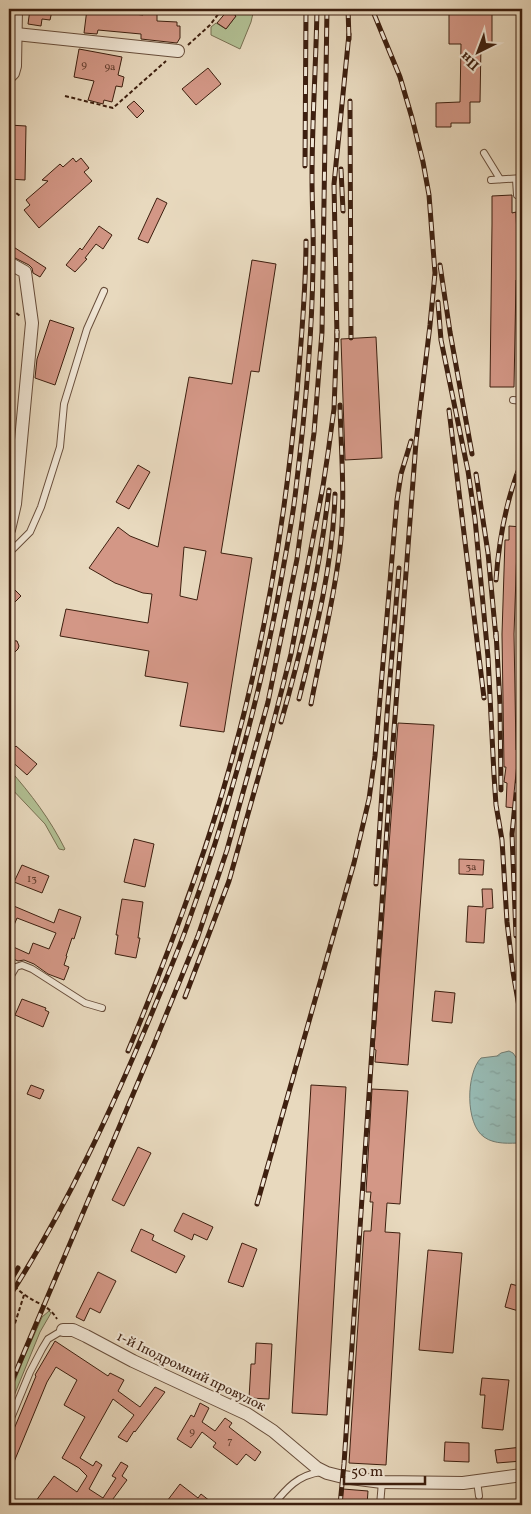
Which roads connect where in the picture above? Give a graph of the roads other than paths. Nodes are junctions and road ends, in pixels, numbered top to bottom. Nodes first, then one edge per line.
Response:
1 (16, 9) edge
2 (16, 34) junction
3 (178, 51) road end
4 (9, 77) edge
5 (484, 153) dead end
6 (500, 179) junction
7 (519, 179) edge
8 (492, 180) dead end
9 (517, 195) dead end
10 (9, 263) edge
11 (104, 292) dead end
12 (513, 400) dead end
13 (522, 401) edge
14 (9, 530) edge
15 (9, 553) edge
16 (9, 980) edge
17 (102, 1008) dead end
18 (63, 1330) joint
19 (9, 1423) edge
20 (327, 1473) junction
21 (522, 1475) edge
22 (477, 1481) junction
23 (382, 1482) junction
24 (479, 1496) dead end
25 (273, 1505) edge
26 (380, 1505) edge

1 - 2 street
2 - 3 street
2 - 4 street
5 - 6 lane
6 - 7 lane
6 - 8 lane
7 - 9 lane
10 - 14 street
11 - 15 lane
12 - 13 lane
16 - 17 lane
18 - 19 lane
18 - 20 street, 1-й Іподромний провулок
20 - 23 street, 1-й Іподромний провулок
20 - 25 lane
21 - 22 street, 1-й Іподромний провулок
22 - 23 street, 1-й Іподромний провулок
22 - 24 lane
23 - 26 lane

